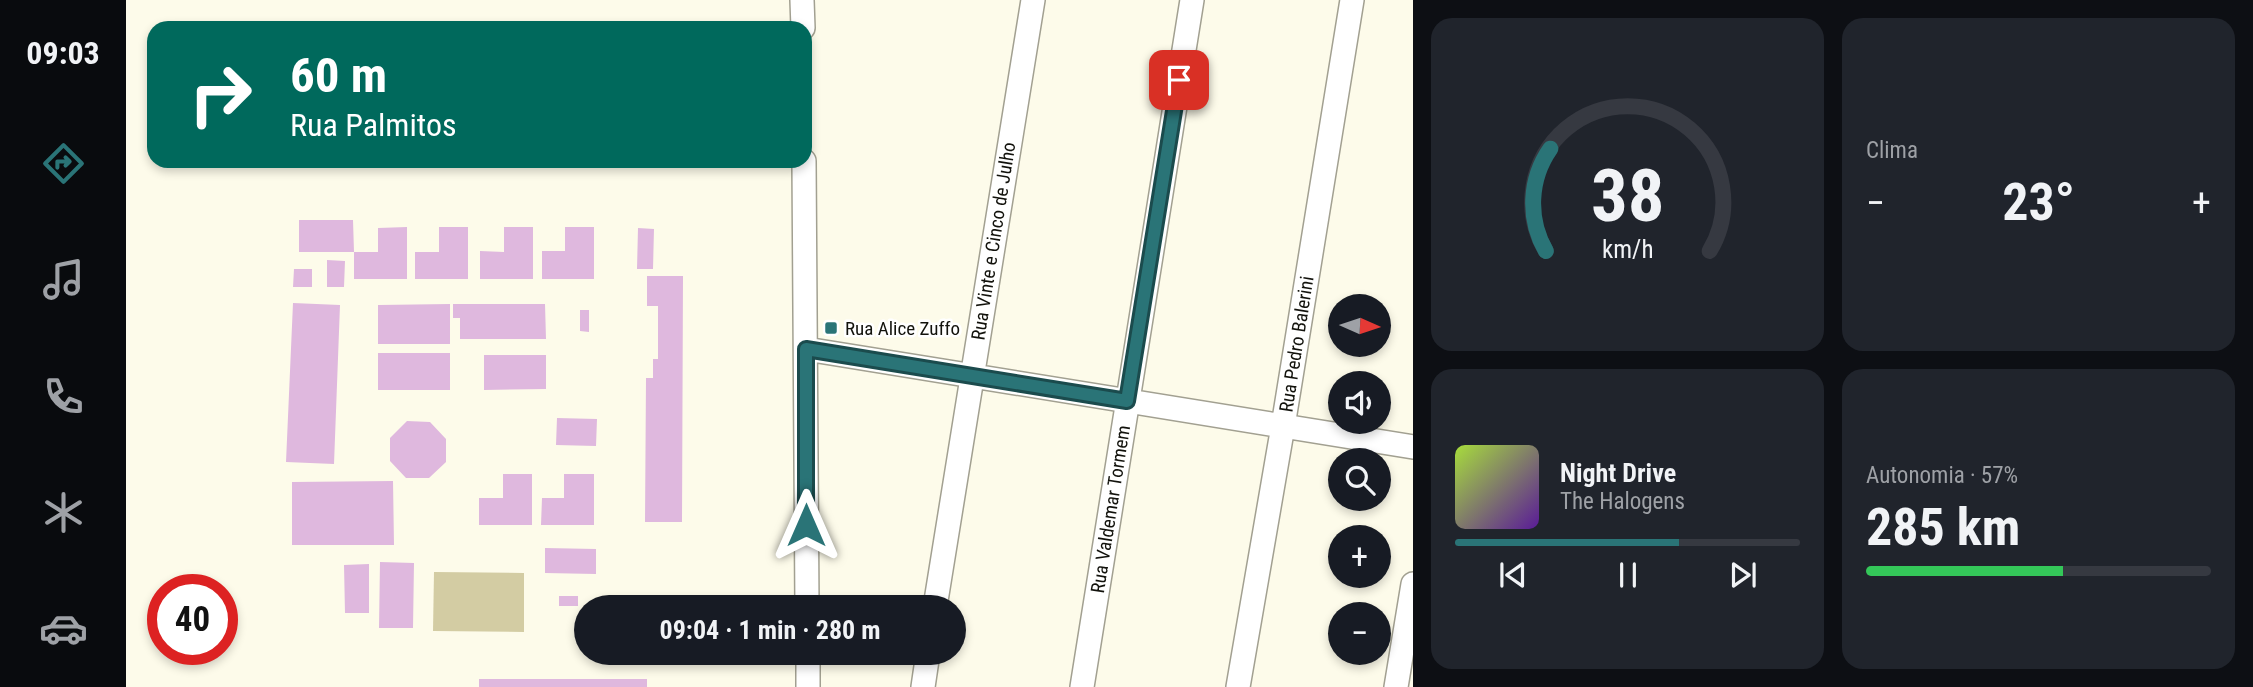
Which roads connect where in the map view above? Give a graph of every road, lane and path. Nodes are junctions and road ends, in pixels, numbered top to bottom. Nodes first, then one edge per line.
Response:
1 (802, 0) edge
2 (1033, 0) edge
3 (1192, 0) edge
4 (1352, 0) edge
5 (803, 21) edge
6 (804, 168) edge
7 (806, 349) junction
8 (971, 375) junction
9 (1127, 401) junction
10 (1283, 426) junction
11 (1413, 447) edge
12 (1413, 584) edge
13 (807, 595) edge
14 (937, 595) edge
15 (808, 665) edge
16 (926, 665) edge
17 (808, 687) edge
18 (923, 687) edge
19 (1082, 687) edge
20 (1238, 687) edge
21 (1396, 687) edge

1 - 5 street
2 - 8 street, Rua Vinte e Cinco de Julho
3 - 9 street, Rua Valdemar Tormem
4 - 10 street, Rua Pedro Balerini
6 - 7 street
7 - 8 street
7 - 13 street
8 - 9 street
8 - 14 street, Rua Vinte e Cinco de Julho
9 - 10 street
9 - 19 street, Rua Valdemar Tormem
10 - 11 street
10 - 20 street, Rua Pedro Balerini
12 - 21 street
15 - 17 street
16 - 18 street

